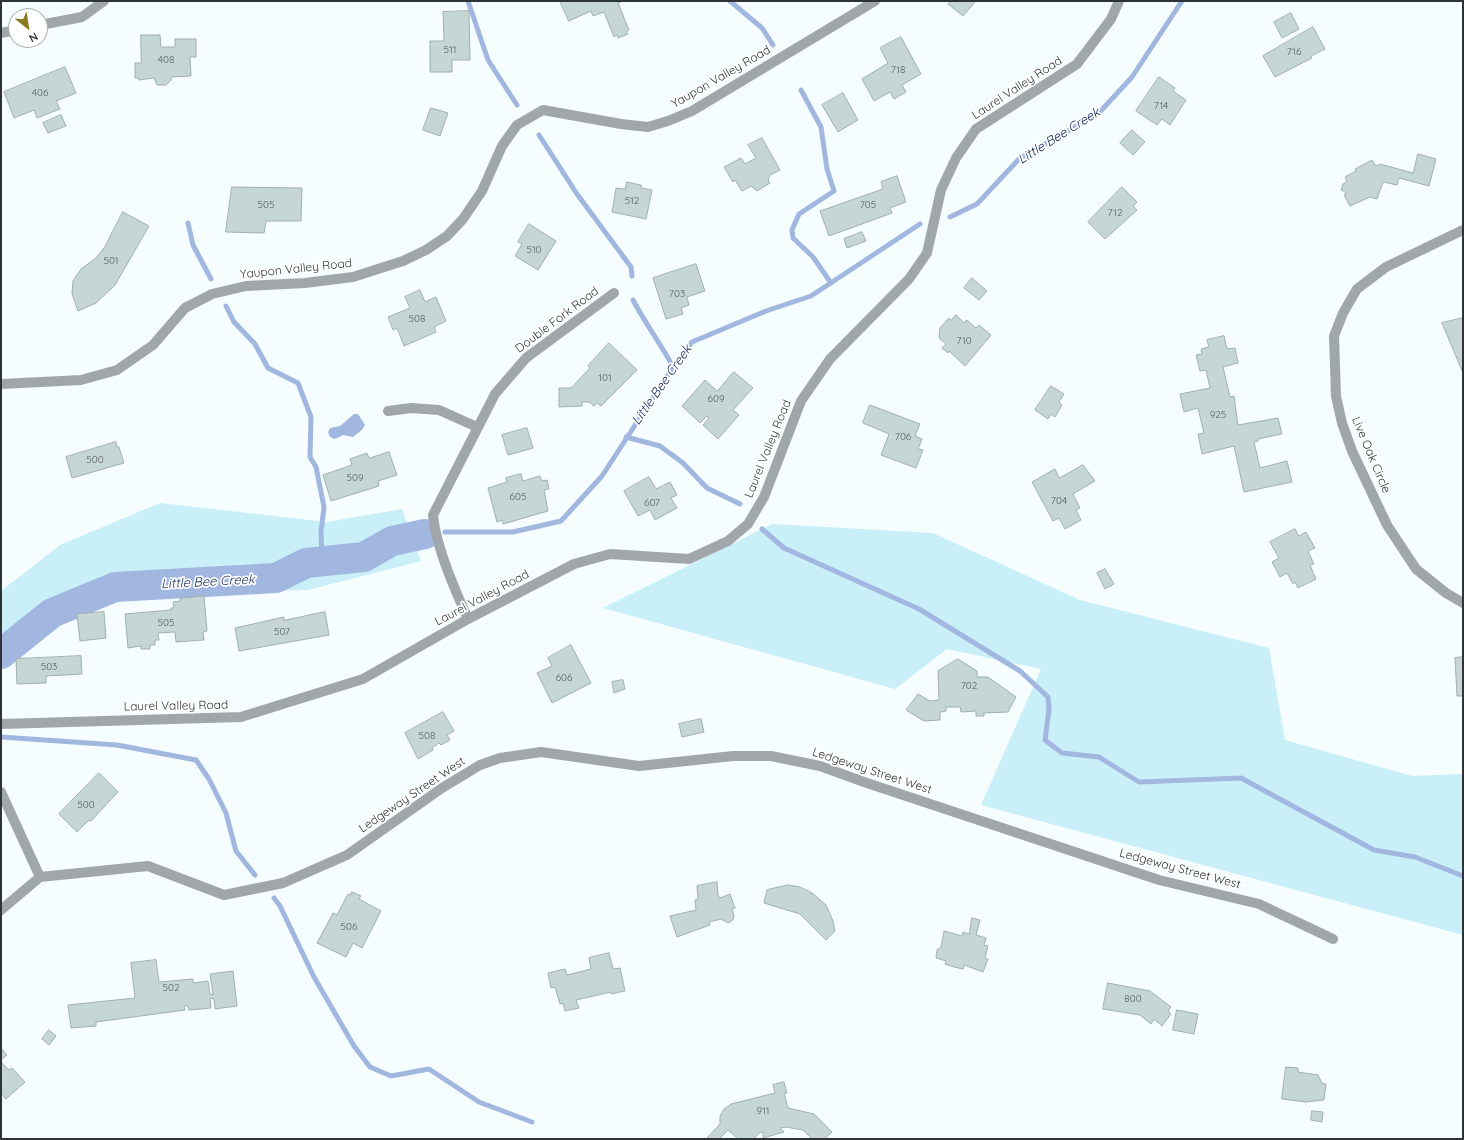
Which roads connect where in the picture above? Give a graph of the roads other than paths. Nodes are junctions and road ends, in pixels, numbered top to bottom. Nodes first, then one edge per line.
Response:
1 (104, 1) edge
2 (874, 1) edge
3 (1119, 1) edge
4 (48, 23) edge
5 (1463, 230) edge
6 (614, 293) dead end
7 (1, 384) edge
8 (388, 411) dead end
9 (477, 426) junction
10 (1463, 603) edge
11 (468, 619) junction
12 (1, 724) edge
13 (1, 792) edge
14 (40, 877) junction
15 (1, 910) edge
16 (1333, 938) dead end

1 - 4 street
2 - 7 street, Yaupon Valley Road
3 - 11 street, Laurel Valley Road
5 - 10 street, Live Oak Circle
6 - 9 street, Double Fork Road
8 - 9 street
9 - 11 street, Double Fork Road
11 - 12 street, Laurel Valley Road
13 - 14 street
14 - 15 street
14 - 16 street, Ledgeway Street West

